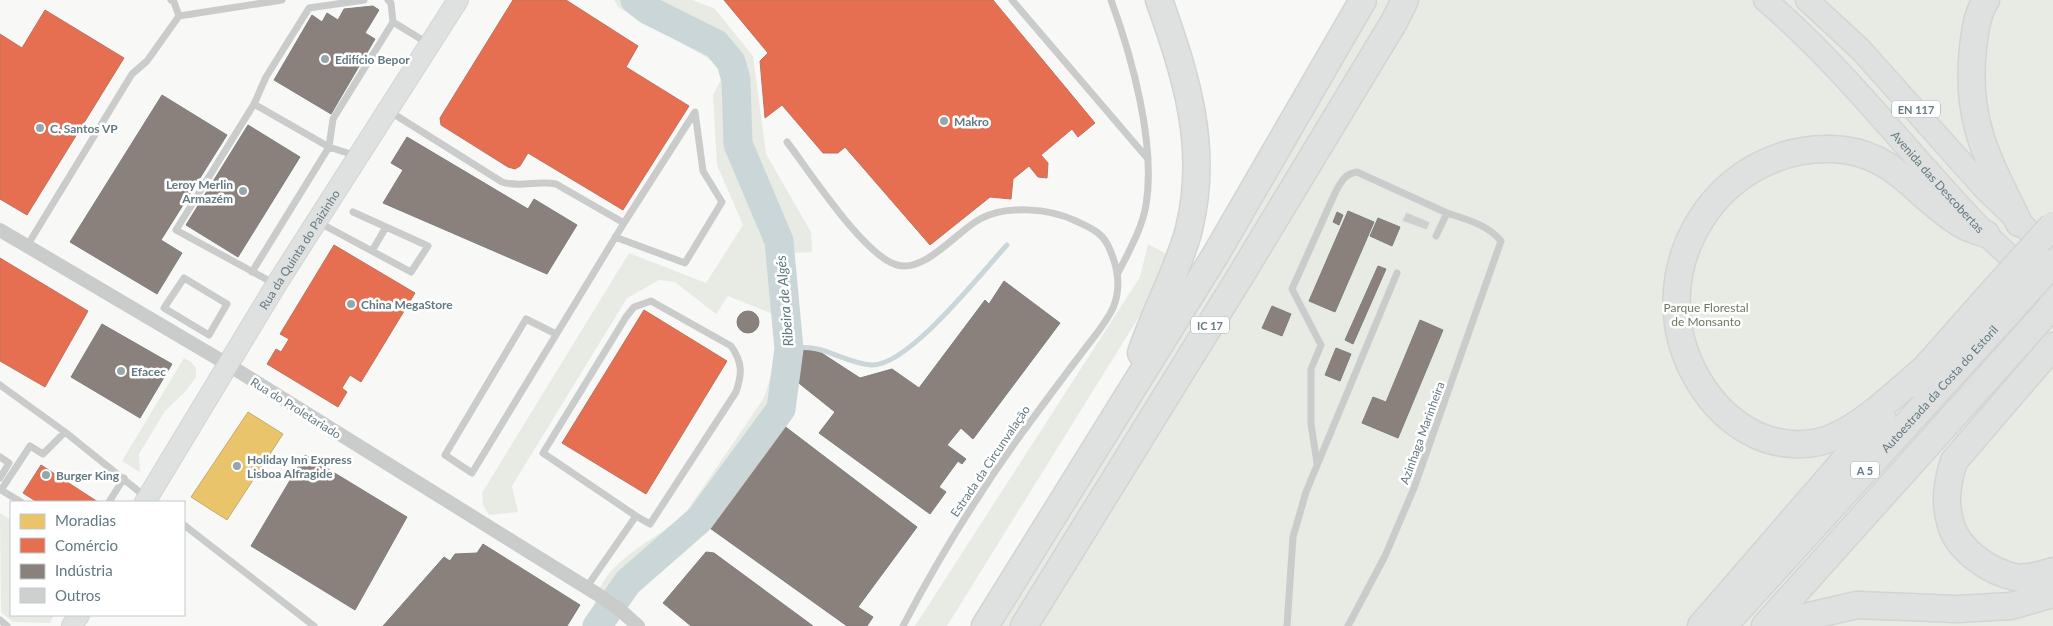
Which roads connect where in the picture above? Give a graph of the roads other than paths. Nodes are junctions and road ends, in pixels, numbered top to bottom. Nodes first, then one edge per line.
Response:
1 (171, 0) edge
2 (282, 0) edge
3 (364, 0) edge
4 (388, 0) edge
5 (458, 0) edge
6 (1012, 0) edge
7 (1111, 0) edge
8 (1159, 0) edge
9 (1363, 0) edge
10 (1412, 0) edge
11 (1765, 0) edge
12 (1807, 0) edge
13 (1986, 0) edge
14 (1399, 11) edge
15 (179, 16) junction
16 (393, 22) junction
17 (430, 44) junction
18 (254, 104) junction
19 (387, 110) junction
20 (787, 142) dead end
21 (329, 147) junction
22 (358, 156) junction
23 (1148, 160) junction
24 (353, 212) dead end
25 (1446, 213) junction
26 (316, 221) junction
27 (624, 223) junction
28 (2019, 223) junction
29 (2053, 225) edge
30 (386, 227) junction
31 (0, 230) edge
32 (1986, 234) junction
33 (1436, 236) dead end
34 (615, 237) junction
35 (27, 246) junction
36 (372, 252) junction
37 (2053, 254) edge
38 (2053, 263) edge
39 (252, 272) junction
40 (1397, 273) dead end
41 (1118, 275) junction
42 (276, 285) junction
43 (2053, 296) edge
44 (2053, 305) edge
45 (1997, 306) junction
46 (184, 320) junction
47 (175, 334) junction
48 (556, 334) junction
49 (2049, 350) edge
50 (227, 364) junction
51 (1923, 370) junction
52 (0, 385) edge
53 (1126, 396) junction
54 (65, 432) junction
55 (0, 457) edge
56 (1317, 462) junction
57 (0, 478) edge
58 (124, 478) junction
59 (19, 501) edge
60 (110, 501) edge
61 (148, 501) edge
62 (636, 516) junction
63 (185, 526) edge
64 (2053, 571) edge
65 (592, 591) junction
66 (2053, 594) edge
67 (0, 620) edge
68 (7, 626) edge
69 (314, 626) edge
70 (638, 626) edge
71 (904, 626) edge
72 (985, 626) edge
73 (1024, 626) edge
74 (1287, 626) edge
75 (1348, 626) edge
76 (1701, 626) edge
77 (1724, 626) edge
78 (1765, 626) edge
79 (1786, 626) edge

1 - 15 lane
2 - 15 lane
3 - 18 lane
4 - 16 lane
5 - 17 street, Rua da Quinta do Paizinho
6 - 23 lane
7 - 23 lane
8 - 53 highway
9 - 53 highway, IC 17
10 - 14 highway
11 - 32 main road, Avenida das Descobertas
12 - 28 main road, EN 117
13 - 28 highway
14 - 73 highway, IC 17
15 - 35 lane
16 - 17 lane
16 - 21 lane
17 - 19 street, Rua da Quinta do Paizinho
18 - 21 lane
18 - 39 lane
19 - 22 street, Rua da Quinta do Paizinho
19 - 27 lane
20 - 41 lane
21 - 22 lane
21 - 39 lane
22 - 26 street, Rua da Quinta do Paizinho
23 - 41 lane
24 - 30 lane
25 - 33 lane
25 - 56 lane
25 - 75 lane, Azinhaga Marinheira
26 - 36 lane
26 - 42 street, Rua da Quinta do Paizinho
27 - 34 lane
27 - 34 lane
28 - 37 main road, EN 117
29 - 45 highway, bridge
30 - 36 lane
30 - 36 lane
31 - 35 street, Rua do Proletariado
32 - 43 main road, Avenida das Descobertas
32 - 51 highway
34 - 48 lane
35 - 47 street, Rua do Proletariado
38 - 45 highway, Autoestrada da Costa do Estoril / A 5, bridge
39 - 42 lane
40 - 56 lane
41 - 71 lane, Estrada da Circunvalação
42 - 50 street, Rua da Quinta do Paizinho
44 - 78 highway, A 5
45 - 51 highway
45 - 77 highway, Autoestrada da Costa do Estoril / A 5
46 - 46 lane
46 - 47 lane
47 - 50 street, Rua do Proletariado
48 - 48 lane
49 - 64 highway
50 - 61 street, Rua da Quinta do Paizinho
50 - 65 street, Rua do Proletariado
51 - 76 highway
52 - 54 lane
53 - 72 highway, IC 17
54 - 58 lane
54 - 59 lane
55 - 57 lane
56 - 74 lane
58 - 60 lane
58 - 61 lane
62 - 62 lane
62 - 65 lane
63 - 69 lane
65 - 70 street, Rua do Proletariado
66 - 79 highway
67 - 68 lane

